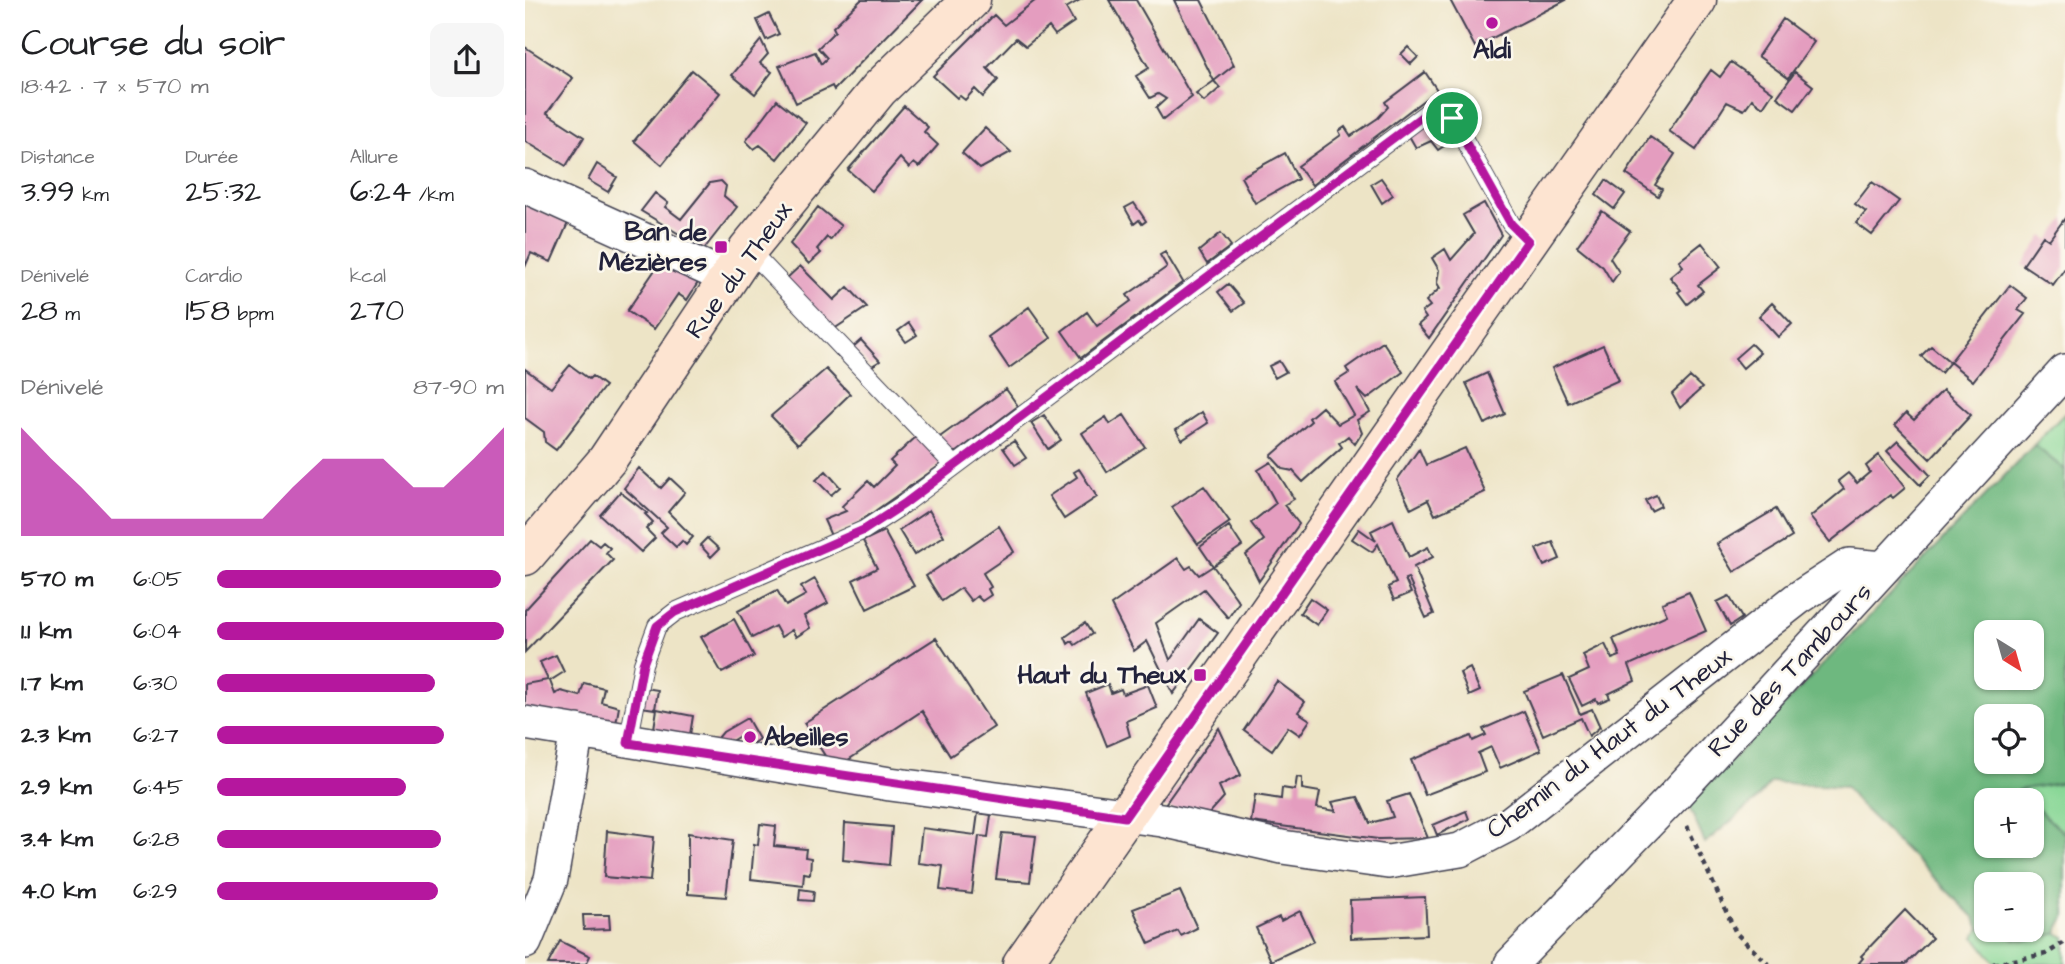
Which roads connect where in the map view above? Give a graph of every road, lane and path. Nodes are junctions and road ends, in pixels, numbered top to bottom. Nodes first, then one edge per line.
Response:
1 (971, 0) edge
2 (1697, 0) edge
3 (525, 186) edge
4 (1528, 241) junction
5 (739, 264) junction
6 (2065, 371) edge
7 (955, 466) junction
8 (525, 556) edge
9 (1884, 568) junction
10 (525, 723) edge
11 (577, 731) junction
12 (628, 743) junction
13 (1673, 797) junction
14 (1125, 817) junction
15 (525, 942) edge
16 (2065, 942) edge
17 (1022, 964) edge
18 (1511, 964) edge
19 (1768, 964) edge
20 (1993, 964) edge

1 - 5 main road, Rue du Theux
2 - 4 main road
3 - 5 street
4 - 7 lane
4 - 14 main road
5 - 7 lane
5 - 8 main road, Rue du Theux
6 - 9 street, Rue des Tambours
7 - 12 lane
9 - 13 street, Rue des Tambours
9 - 14 street, Chemin du Haut du Theux
10 - 11 street, Chemin du Haut du Theux
11 - 12 street, Chemin du Haut du Theux
11 - 15 street
12 - 14 street, Chemin du Haut du Theux
13 - 18 street, Rue des Tambours
13 - 19 path
14 - 17 main road
16 - 20 path

